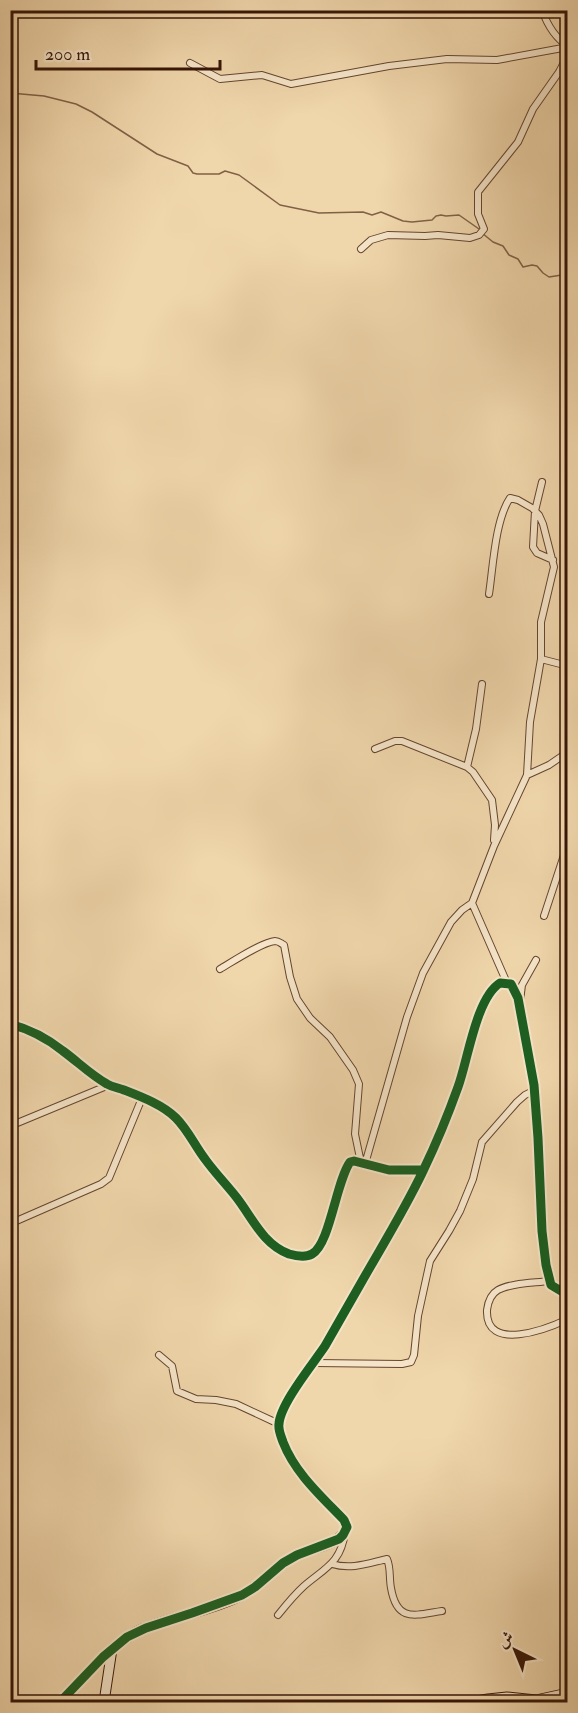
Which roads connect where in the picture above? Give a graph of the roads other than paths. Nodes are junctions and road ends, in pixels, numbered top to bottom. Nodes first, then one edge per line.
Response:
1 (542, 10) edge
2 (567, 46) edge
3 (567, 55) edge
4 (190, 63) dead end
5 (361, 249) dead end
6 (542, 482) dead end
7 (536, 511) junction
8 (553, 560) junction
9 (489, 594) dead end
10 (541, 659) junction
11 (567, 666) edge
12 (482, 684) dead end
13 (375, 749) dead end
14 (567, 752) edge
15 (467, 768) junction
16 (527, 775) junction
17 (567, 843) edge
18 (494, 846) junction
19 (471, 903) junction
20 (544, 916) dead end
21 (536, 960) dead end
22 (220, 969) dead end
23 (507, 982) junction
24 (519, 1005) junction
25 (10, 1024) edge
26 (109, 1085) junction
27 (535, 1090) junction
28 (142, 1098) junction
29 (10, 1126) edge
30 (363, 1163) junction
31 (423, 1170) junction
32 (14, 1222) dead end
33 (549, 1281) junction
34 (567, 1292) edge
35 (567, 1319) edge
36 (159, 1355) dead end
37 (314, 1363) junction
38 (279, 1424) junction
39 (345, 1532) junction
40 (332, 1563) junction
41 (442, 1611) dead end
42 (278, 1615) dead end
43 (112, 1649) junction
44 (567, 1693) edge
45 (60, 1702) edge
46 (104, 1702) edge
47 (472, 1702) edge

1 - 2 street
2 - 4 street
3 - 5 street
6 - 7 street
7 - 8 street
7 - 8 street
7 - 9 street
8 - 10 street
10 - 11 street
10 - 16 street
12 - 15 street
13 - 15 street
14 - 16 street
15 - 18 street
16 - 18 street
17 - 20 street
18 - 19 street
19 - 23 street
19 - 30 street
21 - 24 street
22 - 30 street
23 - 24 street
23 - 31 street
24 - 27 street
25 - 26 street
26 - 28 street
26 - 29 street
27 - 33 street
27 - 37 street
28 - 30 street
28 - 32 street
30 - 31 street
31 - 37 street
33 - 34 street
33 - 35 street
36 - 38 street
37 - 38 street
38 - 39 street
39 - 40 street
39 - 43 street
40 - 41 street
40 - 42 street
43 - 45 street
43 - 46 street
44 - 47 street

